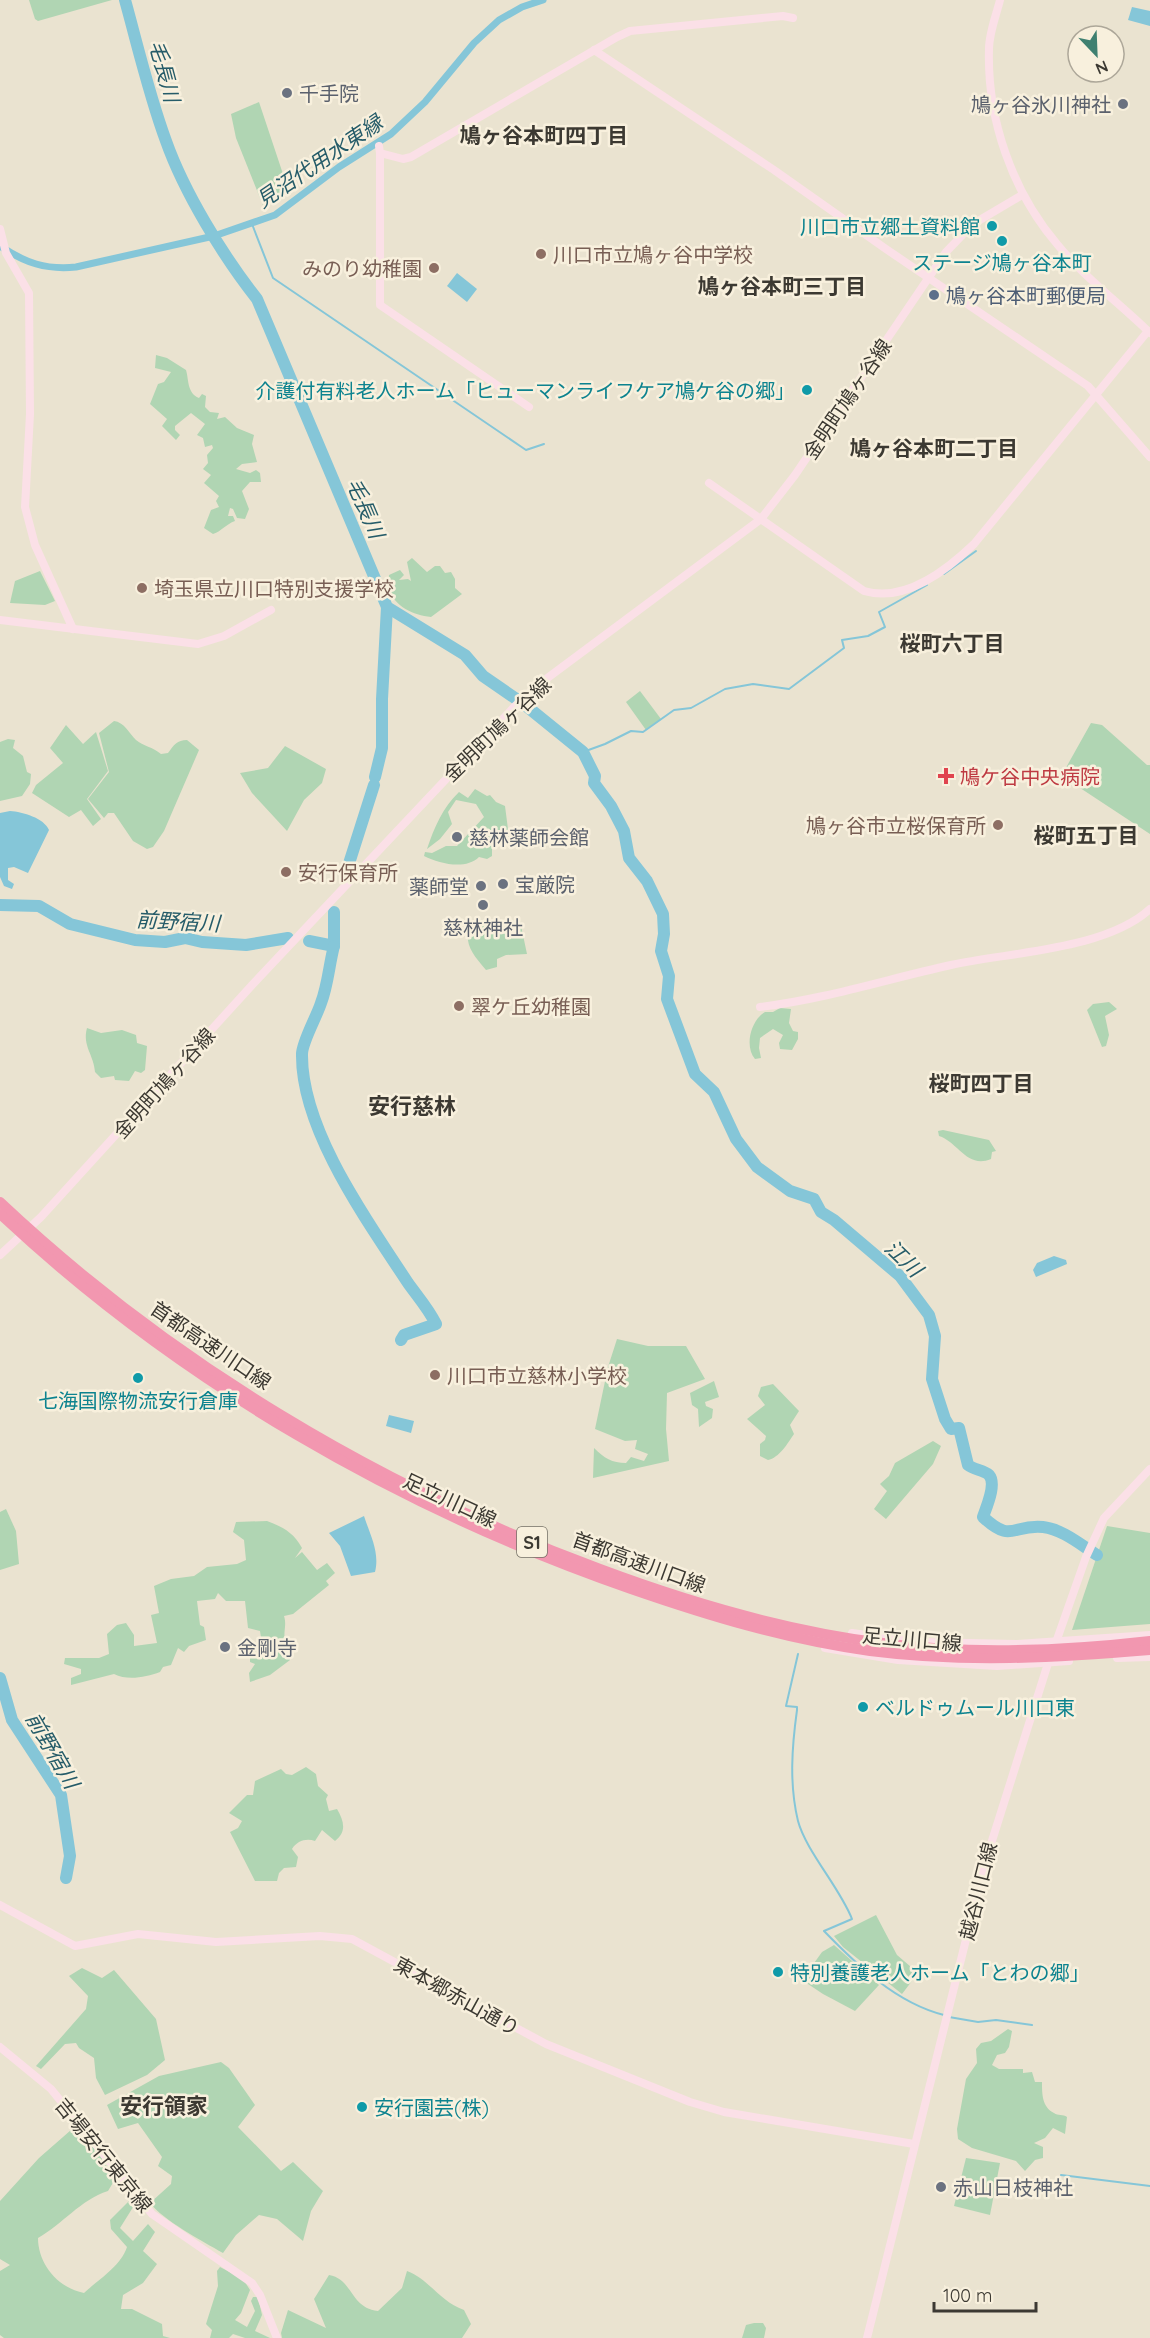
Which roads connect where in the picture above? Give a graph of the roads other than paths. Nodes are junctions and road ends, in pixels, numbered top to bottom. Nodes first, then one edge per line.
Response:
1 (1000, 0) edge
2 (793, 18) dead end
3 (594, 50) junction
4 (1022, 195) junction
5 (0, 229) edge
6 (930, 278) junction
7 (1149, 332) edge
8 (1097, 393) junction
9 (529, 407) dead end
10 (1150, 457) edge
11 (709, 483) dead end
12 (761, 519) junction
13 (271, 610) dead end
14 (0, 620) edge
15 (73, 629) junction
16 (1150, 909) edge
17 (760, 1006) dead end
18 (0, 1200) edge
19 (0, 1214) edge
20 (0, 1219) edge
21 (31, 1227) junction
22 (20, 1237) junction
23 (0, 1255) edge
24 (1150, 1469) edge
25 (1150, 1635) edge
26 (1150, 1641) edge
27 (1056, 1642) junction
28 (1150, 1650) edge
29 (1150, 1657) edge
30 (1049, 1662) junction
31 (0, 1905) edge
32 (0, 2047) edge
33 (914, 2144) junction
34 (277, 2338) edge
35 (867, 2338) edge

1 - 4 main road
2 - 3 main road
3 - 6 main road
3 - 9 main road
4 - 6 main road, 金明町鳩ヶ谷線
4 - 7 main road
5 - 15 main road
6 - 8 main road
6 - 12 main road, 金明町鳩ヶ谷線
7 - 8 main road
8 - 10 main road
8 - 12 main road
11 - 12 main road
12 - 21 main road, 金明町鳩ヶ谷線
13 - 15 main road
14 - 15 main road
16 - 17 main road
18 - 21 main road, 足立川口線
18 - 26 highway, 首都高速川口線 / S1
19 - 28 highway, 首都高速川口線 / S1
20 - 22 main road, 足立川口線
21 - 22 main road, 金明町鳩ヶ谷線
21 - 27 main road, 足立川口線
22 - 23 main road, 金明町鳩ヶ谷線
22 - 30 main road, 足立川口線
24 - 27 main road, 越谷川口線
25 - 27 main road, 足立川口線
27 - 30 main road, 越谷川口線
29 - 30 main road, 足立川口線
30 - 33 main road, 越谷川口線
31 - 33 main road, 東本郷赤山通り
32 - 34 main road, 吉場安行東京線
33 - 35 main road, 越谷川口線

